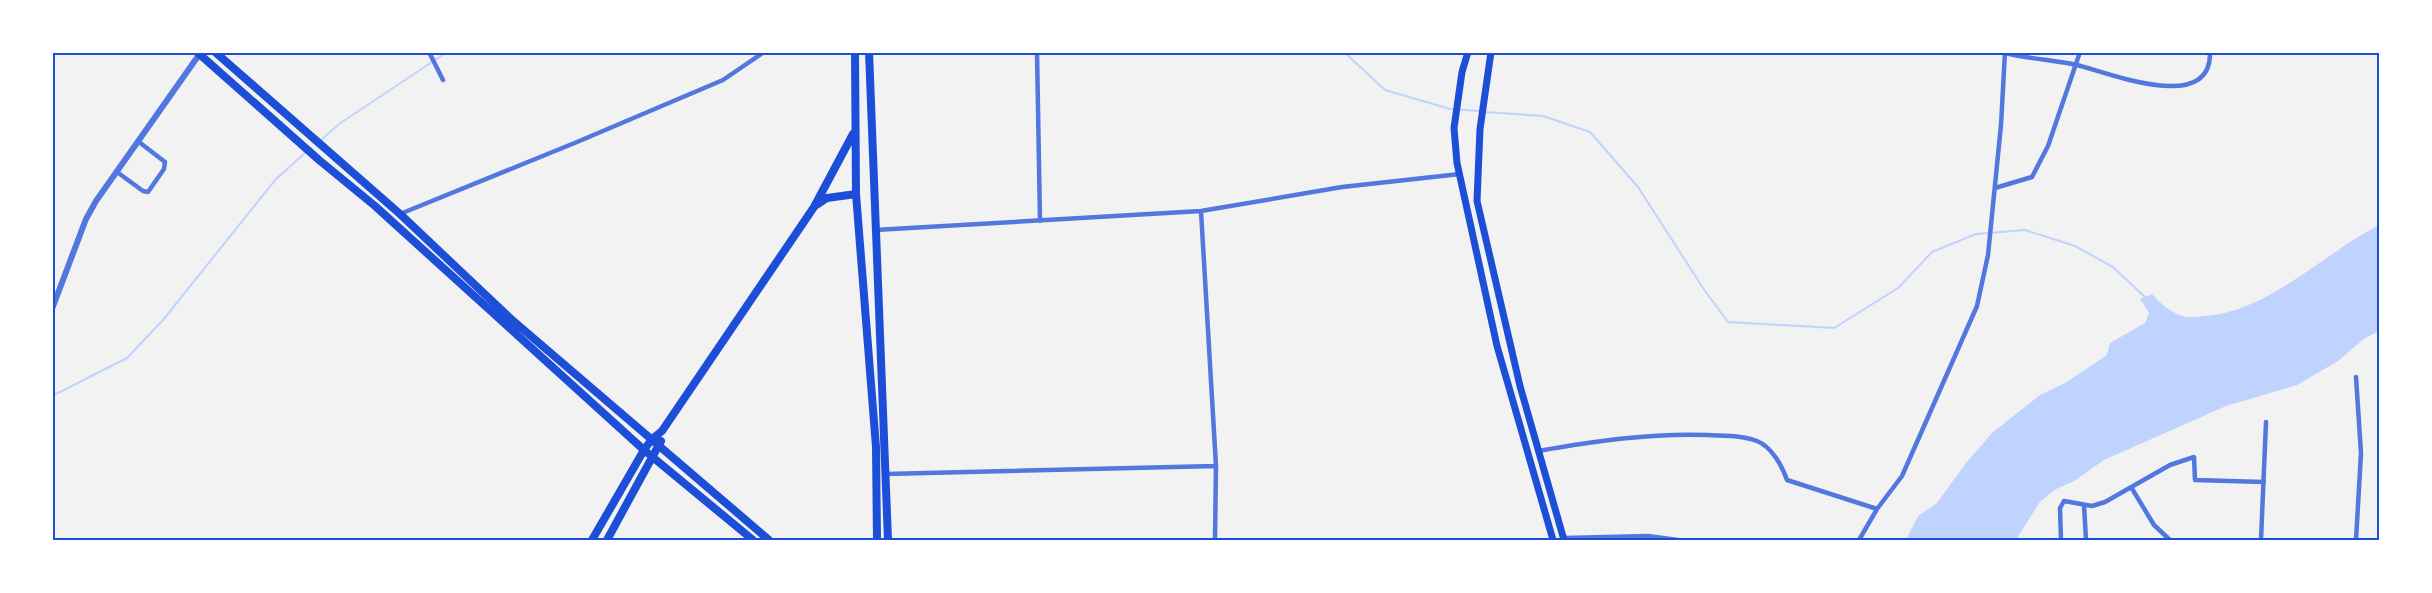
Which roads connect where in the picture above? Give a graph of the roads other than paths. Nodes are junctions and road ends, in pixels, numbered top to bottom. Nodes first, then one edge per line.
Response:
1 (215, 52) edge
2 (429, 52) edge
3 (764, 52) edge
4 (855, 52) edge
5 (869, 52) edge
6 (1037, 52) edge
7 (1468, 52) edge
8 (1491, 52) edge
9 (2080, 52) edge
10 (2210, 52) edge
11 (200, 53) edge
12 (2005, 53) edge
13 (2075, 65) junction
14 (443, 81) dead end
15 (854, 132) junction
16 (139, 142) junction
17 (117, 172) junction
18 (1460, 174) junction
19 (1995, 188) junction
20 (856, 194) junction
21 (814, 207) junction
22 (1201, 211) junction
23 (400, 214) junction
24 (1040, 221) junction
25 (875, 230) junction
26 (52, 309) edge
27 (2356, 377) dead end
28 (2266, 422) dead end
29 (662, 431) junction
30 (652, 439) junction
31 (660, 445) junction
32 (644, 450) junction
33 (1538, 451) junction
34 (654, 457) junction
35 (1216, 466) junction
36 (886, 474) junction
37 (2264, 482) junction
38 (2132, 487) junction
39 (2084, 505) junction
40 (1877, 509) junction
41 (1564, 539) edge
42 (592, 540) edge
43 (607, 540) edge
44 (753, 540) edge
45 (768, 540) edge
46 (877, 540) edge
47 (888, 540) edge
48 (1215, 540) edge
49 (1553, 540) edge
50 (1678, 540) edge
51 (1858, 540) edge
52 (2061, 540) edge
53 (2086, 540) edge
54 (2170, 540) edge
55 (2260, 540) edge
56 (2356, 540) edge

1 - 23 main road
2 - 14 street
3 - 23 street
4 - 15 main road
5 - 25 main road
6 - 24 street
7 - 18 main road
8 - 33 main road
9 - 13 street
10 - 13 street
11 - 16 street
11 - 32 main road
12 - 13 street
12 - 19 street
13 - 19 street
15 - 20 main road
15 - 21 main road
16 - 17 street
16 - 17 street
17 - 26 street
18 - 22 street
18 - 49 main road
19 - 40 street
20 - 21 main road
20 - 46 main road
21 - 29 main road
22 - 24 street
22 - 35 street
23 - 30 main road
24 - 25 street
25 - 36 main road
27 - 56 street
28 - 37 street
29 - 30 main road
29 - 31 main road
30 - 31 main road
30 - 32 main road
31 - 34 main road
31 - 45 main road
32 - 34 main road
32 - 42 main road
33 - 40 street
33 - 41 main road
34 - 43 main road
34 - 44 main road
35 - 36 street
35 - 48 street
36 - 47 main road
37 - 38 street
37 - 55 street
38 - 39 street
38 - 54 street
39 - 52 street
39 - 53 street
40 - 51 street
41 - 50 street

